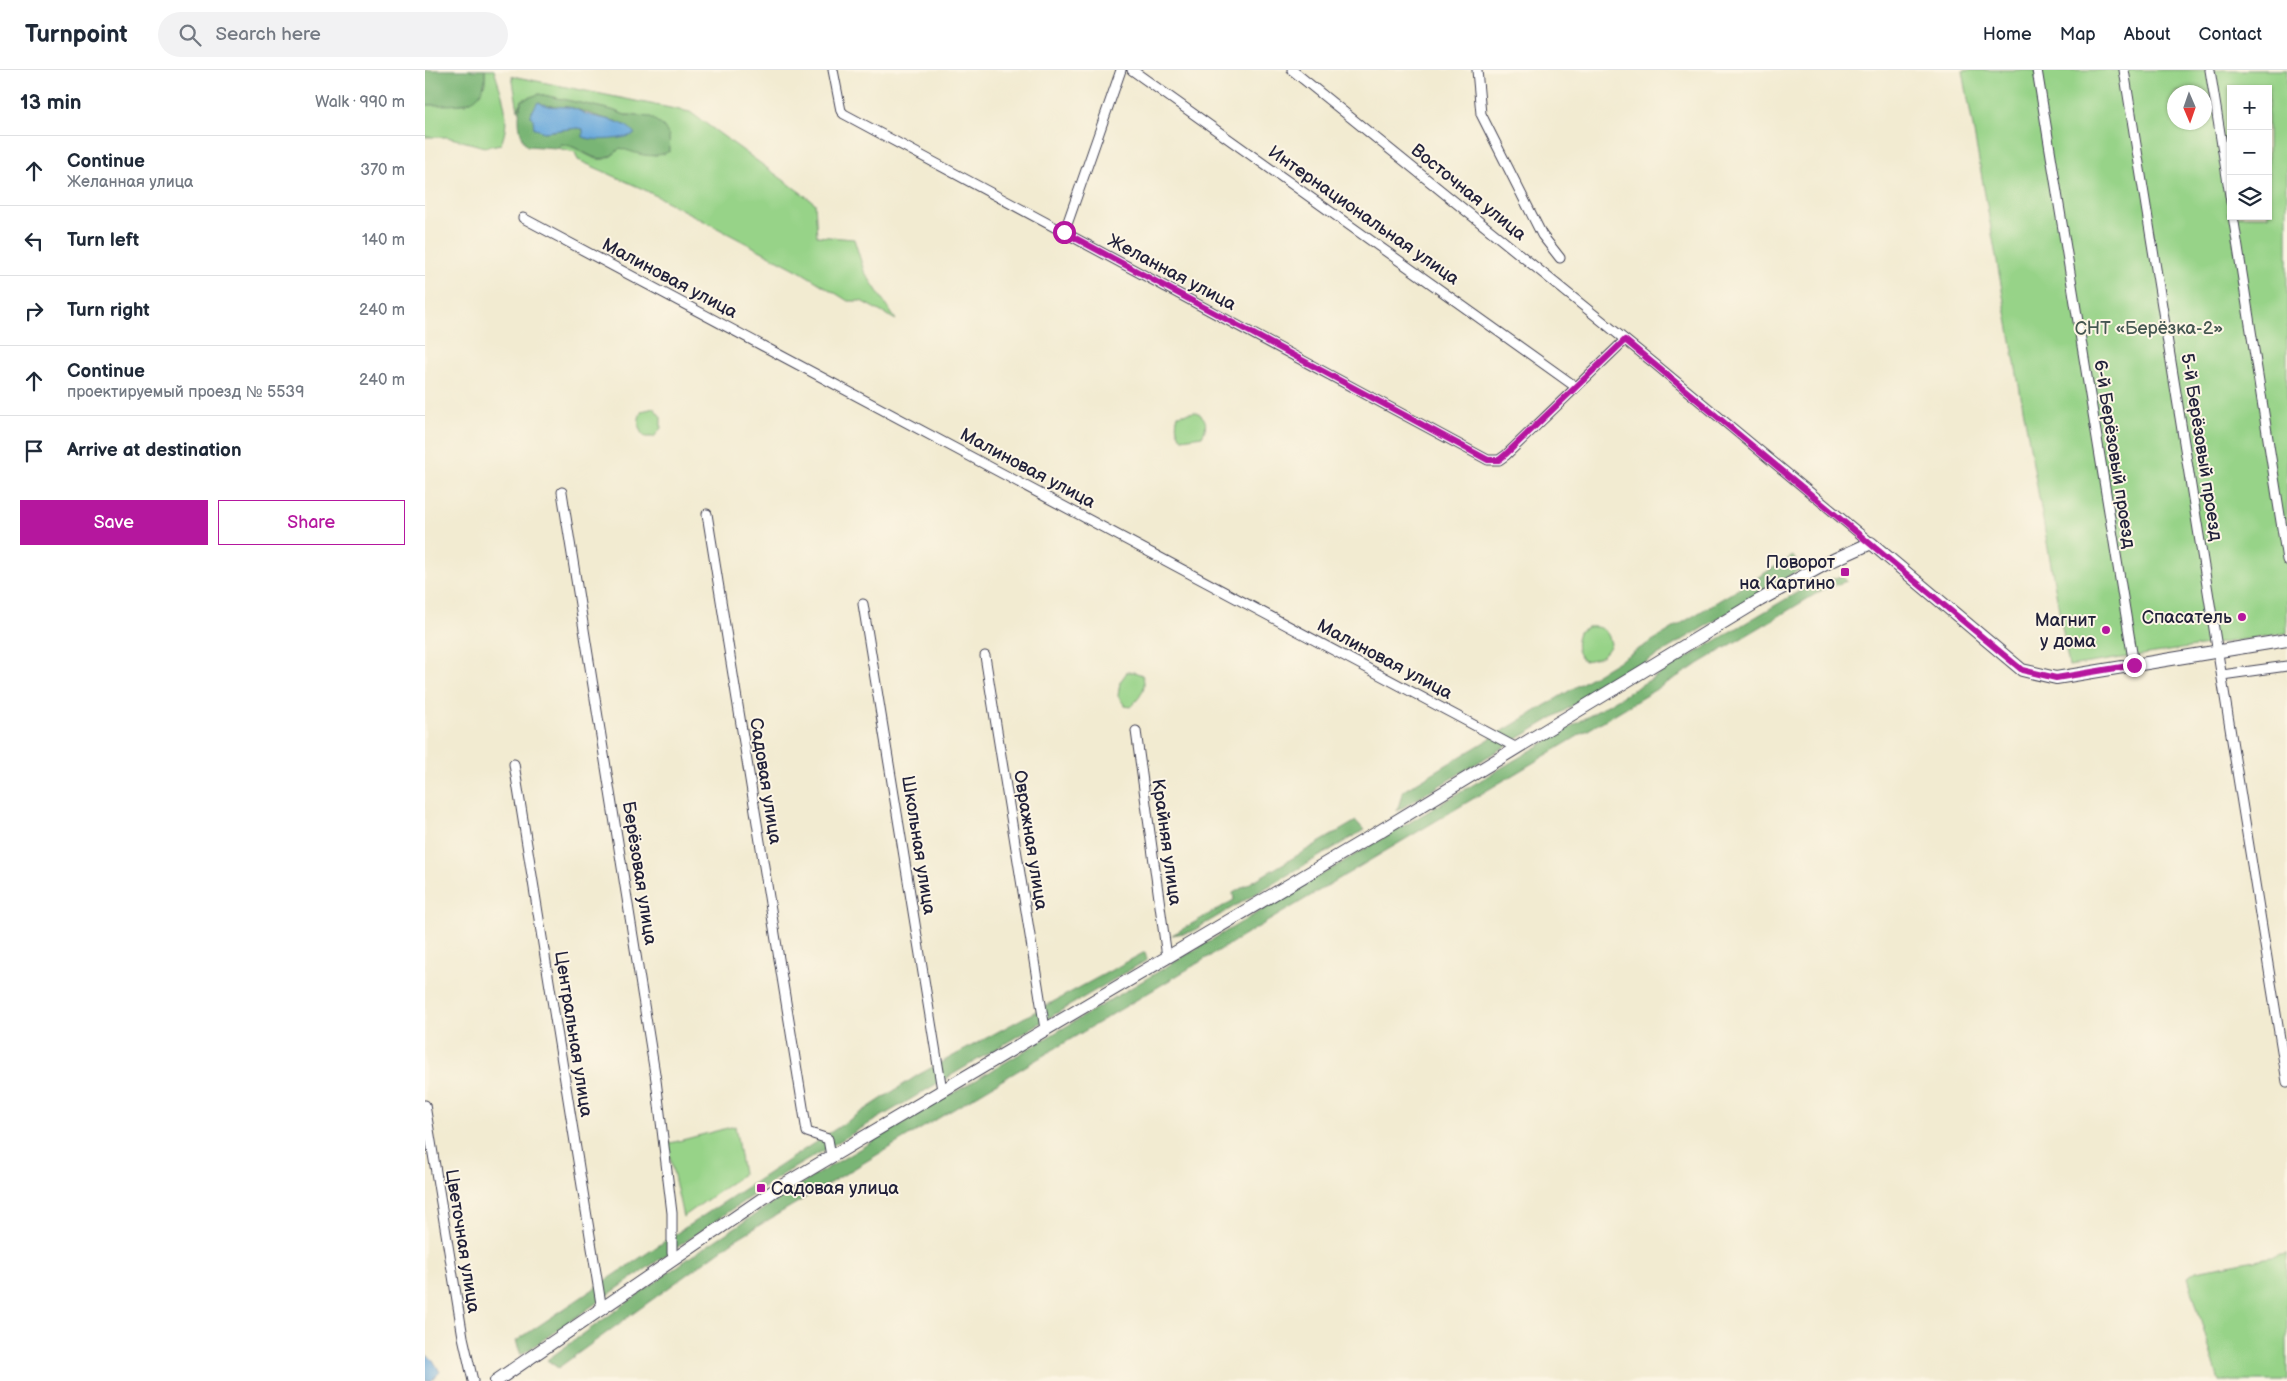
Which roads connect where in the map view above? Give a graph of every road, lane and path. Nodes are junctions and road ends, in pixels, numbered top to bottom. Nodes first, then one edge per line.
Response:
1 (833, 70) edge
2 (1121, 70) edge
3 (1132, 70) edge
4 (1292, 70) edge
5 (1477, 70) edge
6 (2037, 70) edge
7 (2124, 70) edge
8 (2210, 70) edge
9 (2227, 177) edge
10 (523, 218) dead end
11 (2234, 220) edge
12 (1064, 232) junction
13 (1560, 258) dead end
14 (1625, 340) junction
15 (1577, 387) junction
16 (562, 492) dead end
17 (707, 514) dead end
18 (1871, 543) junction
19 (2287, 560) edge
20 (863, 604) dead end
21 (2287, 640) edge
22 (2218, 652) junction
23 (985, 656) dead end
24 (2134, 665) junction
25 (2287, 666) edge
26 (2222, 675) junction
27 (1136, 732) dead end
28 (1517, 748) junction
29 (514, 764) dead end
30 (1167, 957) junction
31 (1045, 1029) junction
32 (2287, 1082) edge
33 (943, 1090) junction
34 (425, 1105) edge
35 (831, 1156) junction
36 (674, 1260) junction
37 (602, 1310) junction
38 (473, 1381) edge
39 (496, 1381) edge

1 - 12 street, Желанная улица
2 - 12 street
3 - 15 street, Интернациональная улица
4 - 14 street, Восточная улица
5 - 13 street
6 - 24 street, 6-й Берёзовый проезд
7 - 22 street, 5-й Берёзовый проезд
8 - 9 street
10 - 28 street, Малиновая улица
11 - 19 street
12 - 15 street, Желанная улица
14 - 15 street
14 - 18 street, Восточная улица
16 - 36 street, Берёзовая улица
17 - 35 street, Садовая улица
18 - 24 street
18 - 28 street
20 - 33 street, Школьная улица
21 - 22 street
22 - 24 street
22 - 26 street, 5-й Берёзовый проезд
23 - 31 street, Овражная улица
25 - 26 street
26 - 32 street, 5-й Берёзовый проезд
27 - 30 street, Крайняя улица
28 - 30 street
29 - 37 street, Центральная улица
30 - 31 street
31 - 33 street
33 - 35 street
34 - 38 street, Цветочная улица
35 - 36 street
36 - 37 street
37 - 39 street

